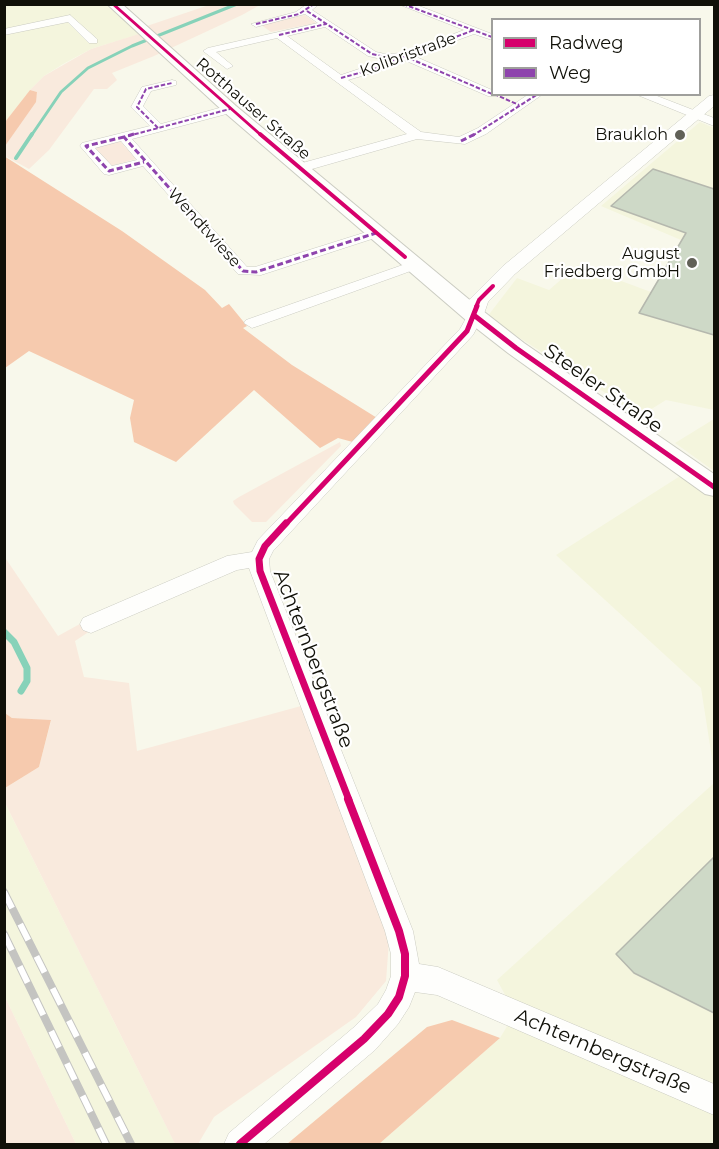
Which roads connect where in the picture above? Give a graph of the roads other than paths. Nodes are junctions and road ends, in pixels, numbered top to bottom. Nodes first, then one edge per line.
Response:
1 (113, 4) edge
2 (403, 4) edge
3 (310, 8) edge
4 (256, 24) dead end
5 (326, 24) junction
6 (474, 30) junction
7 (4, 32) edge
8 (279, 35) junction
9 (491, 37) edge
10 (93, 40) dead end
11 (404, 56) junction
12 (227, 66) dead end
13 (341, 78) junction
14 (172, 83) dead end
15 (491, 93) edge
16 (498, 96) edge
17 (535, 96) edge
18 (645, 96) edge
19 (714, 99) edge
20 (519, 105) junction
21 (230, 109) junction
22 (693, 116) junction
23 (714, 123) edge
24 (158, 128) junction
25 (417, 135) junction
26 (124, 137) junction
27 (144, 162) junction
28 (300, 168) junction
29 (376, 233) junction
30 (414, 265) junction
31 (475, 316) junction
32 (252, 323) dead end
33 (714, 487) edge
34 (259, 559) junction
35 (91, 624) dead end
36 (405, 976) junction
37 (714, 1100) edge
38 (240, 1144) edge

1 - 21 main road, Rotthauser Straße
2 - 6 street
3 - 4 street
3 - 5 street
5 - 8 street
5 - 11 street
6 - 9 street
6 - 11 street, Kolibristraße
7 - 10 street
8 - 12 street
8 - 13 street
11 - 13 street, Kolibristraße
11 - 15 street
13 - 25 street
14 - 24 street
16 - 20 street
17 - 20 street
18 - 22 street
19 - 22 street, Achternbergstraße
20 - 25 street
21 - 24 street
21 - 28 main road, Rotthauser Straße
22 - 23 street
22 - 31 street, Achternbergstraße
24 - 26 street
25 - 28 street
26 - 27 street, Wendtwiese
26 - 27 street
27 - 29 street, Wendtwiese
28 - 29 main road, Rotthauser Straße
29 - 30 main road, Steeler Straße
30 - 31 main road, Steeler Straße
30 - 32 street
31 - 33 main road, Steeler Straße
31 - 34 street, Achternbergstraße
34 - 35 street
34 - 36 street, Achternbergstraße
36 - 37 street, Achternbergstraße
36 - 38 street

